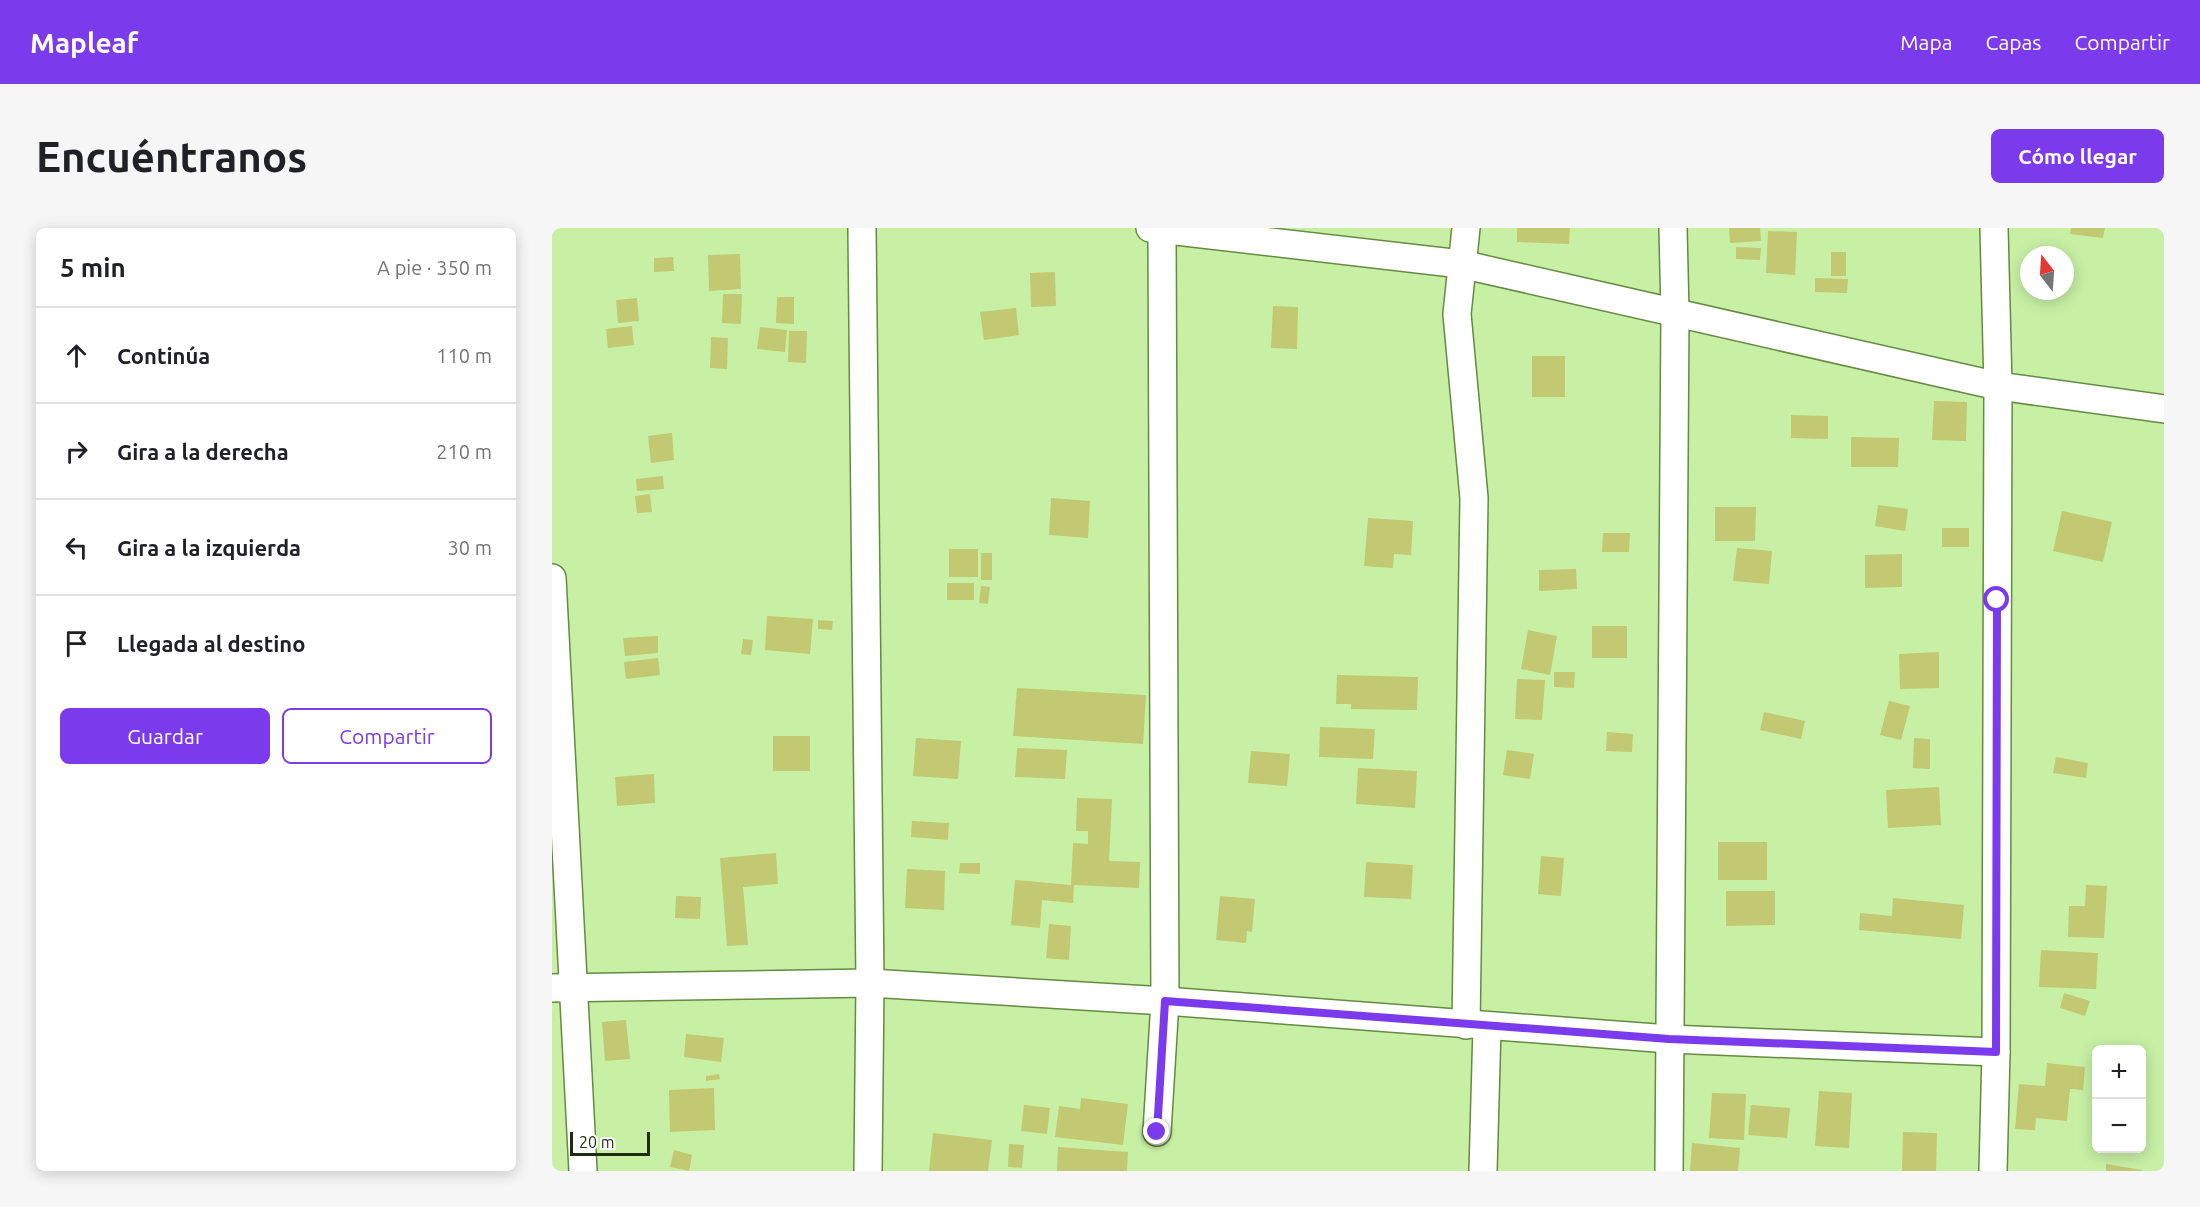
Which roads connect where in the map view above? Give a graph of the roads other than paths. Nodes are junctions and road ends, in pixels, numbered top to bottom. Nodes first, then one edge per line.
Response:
1 (862, 228) edge
2 (1158, 228) edge
3 (1466, 228) edge
4 (1673, 228) edge
5 (1994, 228) edge
6 (1461, 264) junction
7 (1675, 314) junction
8 (1998, 386) junction
9 (2164, 410) edge
10 (552, 578) edge
11 (555, 691) edge
12 (870, 983) junction
13 (563, 987) edge
14 (1165, 1001) junction
15 (1476, 1026) junction
16 (1669, 1039) junction
17 (1996, 1052) junction
18 (1157, 1132) dead end
19 (584, 1171) edge
20 (868, 1171) edge
21 (1483, 1171) edge
22 (1669, 1171) edge
23 (1993, 1171) edge

1 - 12 street
2 - 6 street
2 - 14 street
3 - 6 street
4 - 7 street
5 - 8 street
6 - 7 street
6 - 15 street
7 - 8 street
7 - 16 street
8 - 9 street
8 - 17 street
10 - 11 street
11 - 13 street
12 - 13 street
12 - 14 street
12 - 20 street
13 - 19 street
14 - 15 street
14 - 18 street
15 - 16 street
15 - 21 street
16 - 17 street
16 - 22 street
17 - 23 street

